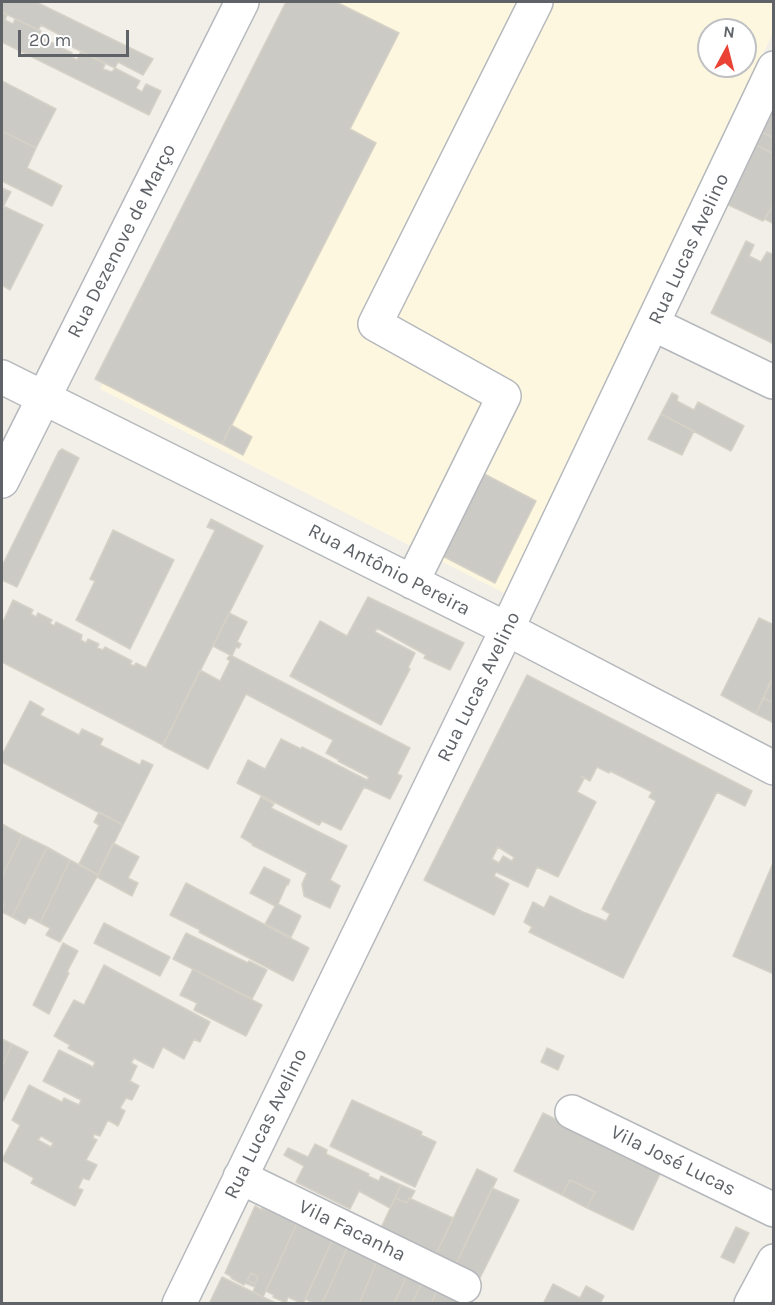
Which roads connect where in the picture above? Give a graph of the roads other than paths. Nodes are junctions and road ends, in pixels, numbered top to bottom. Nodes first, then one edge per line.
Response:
1 (242, 2) edge
2 (536, 2) edge
3 (774, 68) edge
4 (653, 324) junction
5 (2, 377) edge
6 (773, 382) edge
7 (44, 397) junction
8 (2, 481) edge
9 (412, 582) junction
10 (507, 629) junction
11 (774, 768) edge
12 (572, 1112) dead end
13 (240, 1177) junction
14 (774, 1210) edge
15 (774, 1261) edge
16 (464, 1286) dead end
17 (179, 1304) edge
18 (751, 1304) edge

1 - 7 street, Rua Dezenove de Março
2 - 9 street
3 - 4 street, Rua Lucas Avelino
4 - 6 street
4 - 10 street, Rua Lucas Avelino
5 - 7 street, Rua Antônio Pereira
7 - 8 street, Rua Dezenove de Março
7 - 9 street, Rua Antônio Pereira
9 - 10 street, Rua Antônio Pereira
10 - 11 street, Rua Antônio Pereira
10 - 13 street, Rua Lucas Avelino
12 - 14 street, Vila José Lucas
13 - 16 street, Vila Facanha
13 - 17 street, Rua Lucas Avelino
15 - 18 street

